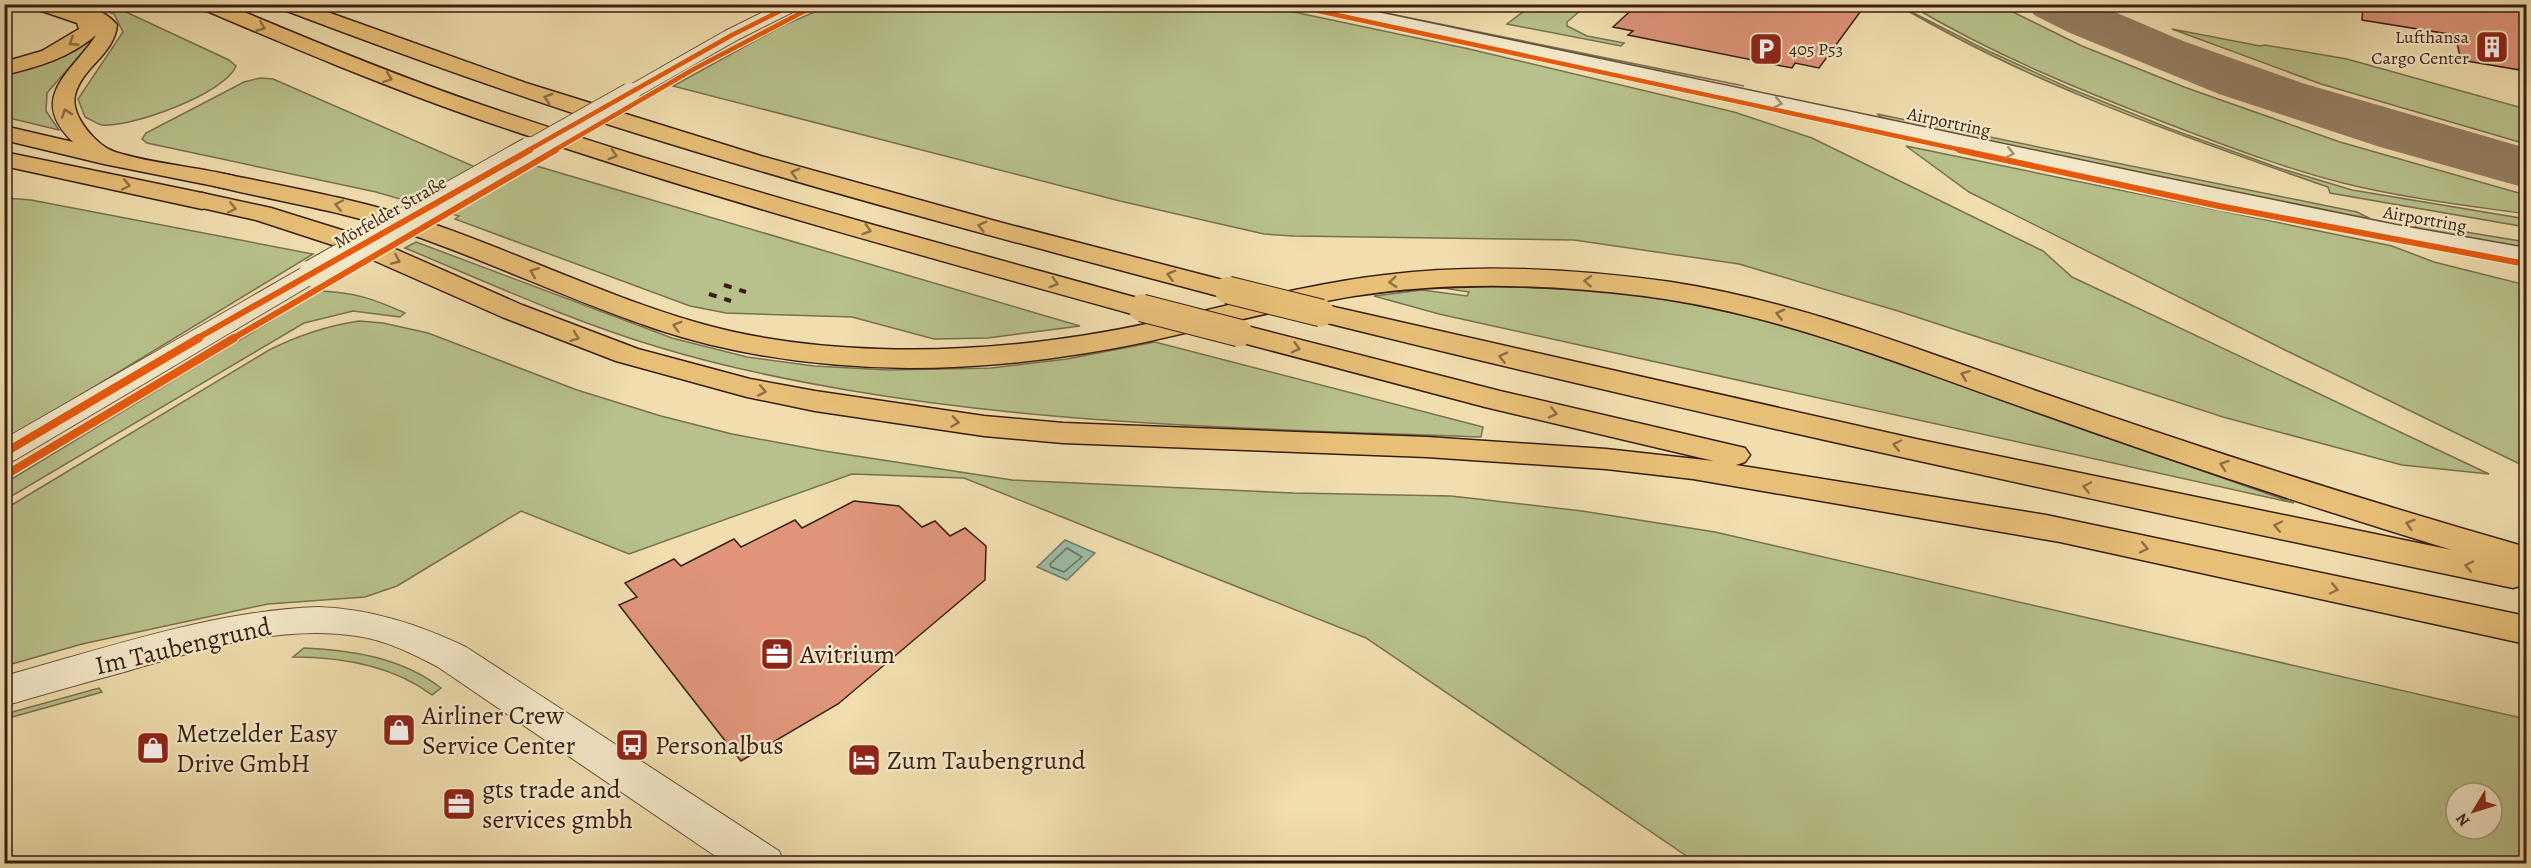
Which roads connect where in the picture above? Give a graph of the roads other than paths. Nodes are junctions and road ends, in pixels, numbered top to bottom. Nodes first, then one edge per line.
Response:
1 (40, 4) edge
2 (70, 4) edge
3 (207, 4) edge
4 (286, 4) edge
5 (794, 4) edge
6 (1310, 4) edge
7 (1372, 4) edge
8 (4, 69) edge
9 (4, 133) edge
10 (104, 156) junction
11 (4, 159) edge
12 (4, 170) edge
13 (68, 172) junction
14 (2526, 236) edge
15 (2526, 256) edge
16 (4, 453) edge
17 (2066, 531) junction
18 (2526, 559) edge
19 (2526, 578) edge
20 (2526, 630) edge
21 (4, 691) edge
22 (763, 864) edge

1 -> 8 highway
10 -> 2 highway
3 -> 17 highway, bridge
19 -> 4 highway, bridge
5 - 16 street, Mörfelder Straße, bridge
6 -> 15 street, Airportring
7 - 14 street, Airportring
9 - 10 highway
18 -> 10 highway
11 - 13 highway
12 - 13 highway
13 -> 17 highway
17 -> 20 highway
21 - 22 street, Im Taubengrund

